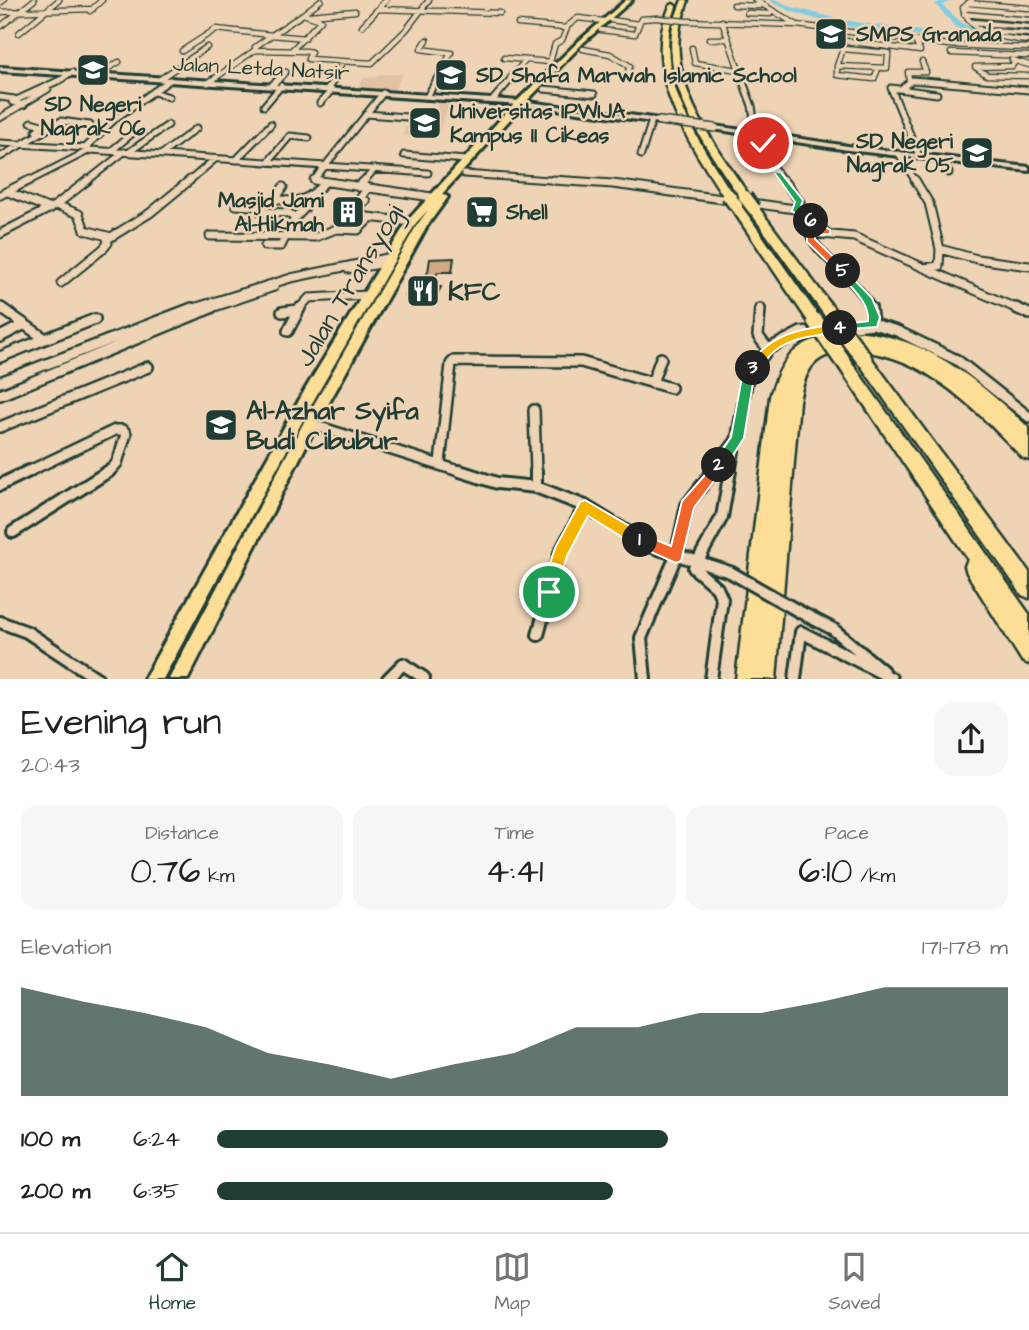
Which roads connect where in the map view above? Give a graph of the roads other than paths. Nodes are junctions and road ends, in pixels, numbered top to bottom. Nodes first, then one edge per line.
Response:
1 (29, 0) edge
2 (34, 0) edge
3 (59, 0) edge
4 (81, 0) edge
5 (102, 0) edge
6 (321, 0) edge
7 (386, 0) edge
8 (429, 0) edge
9 (629, 0) edge
10 (637, 0) edge
11 (676, 0) edge
12 (685, 0) edge
13 (755, 0) edge
14 (1001, 0) edge
15 (970, 1) edge
16 (1029, 2) edge
17 (106, 5) dead end
18 (734, 5) dead end
19 (742, 5) junction
20 (760, 6) junction
21 (93, 8) junction
22 (963, 8) junction
23 (1029, 8) edge
24 (378, 9) junction
25 (47, 10) junction
26 (421, 10) junction
27 (20, 11) junction
28 (68, 11) junction
29 (355, 11) dead end
30 (0, 12) edge
31 (13, 12) junction
32 (500, 13) dead end
33 (303, 14) junction
34 (780, 14) junction
35 (964, 14) junction
36 (1029, 14) edge
37 (310, 15) junction
38 (52, 18) dead end
39 (37, 19) junction
40 (1029, 20) edge
41 (722, 21) junction
42 (970, 21) junction
43 (0, 24) edge
44 (518, 24) dead end
45 (638, 24) junction
46 (608, 25) junction
47 (797, 25) junction
48 (362, 26) dead end
49 (1029, 27) edge
50 (567, 28) junction
51 (984, 30) junction
52 (19, 33) dead end
53 (1027, 34) edge
54 (272, 35) junction
55 (305, 38) junction
56 (709, 39) dead end
57 (726, 39) junction
58 (831, 39) dead end
59 (428, 40) dead end
60 (915, 41) junction
61 (1029, 41) edge
62 (585, 44) junction
63 (208, 47) dead end
64 (255, 47) dead end
65 (692, 48) dead end
66 (890, 48) junction
67 (1029, 48) edge
68 (294, 50) junction
69 (182, 51) dead end
70 (867, 53) junction
71 (951, 53) dead end
72 (888, 55) junction
73 (1008, 55) junction
74 (1029, 57) edge
75 (289, 58) dead end
76 (505, 58) dead end
77 (526, 60) junction
78 (342, 61) junction
79 (119, 62) dead end
80 (922, 62) dead end
81 (1014, 63) junction
82 (1029, 65) edge
83 (837, 66) junction
84 (551, 67) junction
85 (863, 68) junction
86 (0, 69) edge
87 (878, 69) junction
88 (738, 70) junction
89 (72, 72) junction
90 (286, 72) dead end
91 (628, 72) dead end
92 (100, 73) junction
93 (1029, 76) edge
94 (160, 79) junction
95 (170, 80) junction
96 (909, 80) junction
97 (208, 83) junction
98 (272, 85) junction
99 (281, 86) junction
100 (50, 87) junction
101 (902, 88) junction
102 (544, 89) junction
103 (329, 90) junction
104 (1029, 90) edge
105 (154, 92) junction
106 (383, 93) junction
107 (594, 94) dead end
108 (937, 94) dead end
109 (428, 95) junction
110 (0, 97) edge
111 (169, 97) dead end
112 (14, 99) junction
113 (493, 100) junction
114 (320, 103) dead end
115 (524, 104) junction
116 (24, 105) junction
117 (264, 106) dead end
118 (366, 114) junction
119 (407, 117) dead end
120 (0, 118) edge
121 (656, 120) junction
122 (31, 122) dead end
123 (271, 124) dead end
124 (90, 125) dead end
125 (169, 125) dead end
126 (197, 128) dead end
127 (134, 132) dead end
128 (759, 135) junction
129 (309, 138) dead end
130 (0, 143) edge
131 (12, 144) junction
132 (20, 145) junction
133 (88, 149) junction
134 (111, 151) junction
135 (127, 152) junction
136 (162, 154) junction
137 (899, 154) junction
138 (404, 155) dead end
139 (641, 155) dead end
140 (919, 156) junction
141 (0, 157) edge
142 (215, 159) junction
143 (942, 159) junction
144 (236, 160) junction
145 (466, 160) junction
146 (268, 162) junction
147 (324, 165) junction
148 (374, 169) junction
149 (1029, 169) edge
150 (428, 173) dead end
151 (949, 173) dead end
152 (464, 174) junction
153 (324, 183) junction
154 (283, 187) dead end
155 (358, 187) junction
156 (367, 188) junction
157 (8, 192) junction
158 (0, 195) edge
159 (432, 197) junction
160 (736, 199) junction
161 (366, 201) dead end
162 (305, 202) junction
163 (236, 205) dead end
164 (53, 207) junction
165 (795, 209) junction
166 (359, 216) dead end
167 (295, 218) junction
168 (370, 218) junction
169 (412, 222) junction
170 (827, 233) junction
171 (0, 234) edge
172 (210, 236) dead end
173 (284, 237) junction
174 (107, 238) junction
175 (265, 246) dead end
176 (940, 249) junction
177 (390, 260) junction
178 (1029, 266) edge
179 (924, 268) junction
180 (61, 283) dead end
181 (265, 287) junction
182 (369, 295) junction
183 (0, 308) edge
184 (760, 309) dead end
185 (298, 310) junction
186 (282, 312) dead end
187 (1029, 314) edge
188 (356, 316) junction
189 (95, 319) dead end
190 (370, 319) junction
191 (873, 324) junction
192 (23, 325) junction
193 (288, 331) dead end
194 (0, 337) edge
195 (44, 338) junction
196 (768, 349) junction
197 (0, 357) edge
198 (661, 358) dead end
199 (148, 367) dead end
200 (853, 377) junction
201 (0, 382) edge
202 (652, 383) junction
203 (671, 388) dead end
204 (0, 395) edge
205 (534, 410) dead end
206 (1029, 417) edge
207 (310, 424) junction
208 (0, 427) edge
209 (737, 438) junction
210 (1029, 438) edge
211 (1029, 453) edge
212 (440, 463) junction
213 (0, 485) edge
214 (536, 488) junction
215 (585, 506) junction
216 (13, 532) dead end
217 (676, 556) junction
218 (697, 562) junction
219 (1029, 588) edge
220 (0, 622) edge
221 (1029, 631) edge
222 (538, 635) dead end
223 (1029, 654) edge
224 (181, 678) edge
225 (424, 678) edge
226 (98, 679) edge
227 (153, 679) edge
228 (388, 679) edge
229 (645, 679) edge
230 (711, 679) edge
231 (747, 679) edge
232 (765, 679) edge
233 (795, 679) edge
234 (892, 679) edge

1 - 31 street
2 - 27 street
3 - 25 street
4 - 28 street
5 - 21 street
6 - 33 street
7 - 24 street
8 - 26 street
9 - 46 highway, Jalan Transyogi
10 - 46 highway, Jalan Transyogi
11 - 160 highway
12 - 160 highway
13 - 20 street
14 - 16 street
15 - 22 street
15 - 23 street
17 - 21 street
18 - 19 street
19 - 20 street
19 - 34 street
20 - 34 street
21 - 28 street
22 - 35 street
22 - 36 street
24 - 26 street
24 - 48 street
25 - 27 street
25 - 28 street
25 - 39 street
26 - 32 street
26 - 78 street
27 - 31 street
27 - 43 street
29 - 37 street
30 - 31 street
31 - 43 street
33 - 37 street
33 - 54 street
34 - 47 street
35 - 40 street
35 - 42 street
37 - 55 street
38 - 39 street
39 - 52 street
41 - 45 street, bridge
41 - 47 street
41 - 57 street
42 - 49 street
42 - 51 street
44 - 50 street
45 - 46 street
45 - 46 street
46 - 50 street
46 - 62 highway, Jalan Transyogi
47 - 60 street
50 - 84 street
51 - 53 street
51 - 61 street
53 - 61 street
54 - 55 street
54 - 64 street
54 - 69 street
55 - 68 street
56 - 57 street
57 - 88 street
58 - 66 street
59 - 109 street
60 - 66 street
60 - 67 street
62 - 84 highway, Jalan Transyogi
62 - 91 street
62 - 102 highway, Jalan Transyogi
63 - 94 street
65 - 88 street
66 - 72 street
68 - 75 street
68 - 78 street
68 - 97 street
70 - 72 street
70 - 83 street
70 - 85 street
71 - 73 street
72 - 87 street
73 - 74 street
73 - 81 street
76 - 77 street
77 - 84 street
77 - 113 street
78 - 103 street
79 - 92 street
80 - 96 street
81 - 82 street
81 - 93 street
83 - 85 street
83 - 87 street
84 - 115 highway, Jalan Transyogi
85 - 87 street
86 - 89 main road, Jalan Letda Natsir
88 - 128 street
89 - 92 main road, Jalan Letda Natsir
89 - 100 street
90 - 98 street
92 - 94 main road, Jalan Letda Natsir
94 - 95 main road, Jalan Letda Natsir
95 - 97 main road, Jalan Letda Natsir
95 - 105 street
96 - 101 street
96 - 104 street
97 - 98 main road, Jalan Letda Natsir
98 - 99 main road, Jalan Letda Natsir
99 - 103 main road, Jalan Letda Natsir
99 - 117 street
100 - 112 street
100 - 116 street
101 - 108 street
101 - 140 street
102 - 107 street
102 - 115 highway, Jalan Transyogi
103 - 106 main road, Jalan Letda Natsir
103 - 114 street
105 - 111 street
105 - 133 street
106 - 109 main road, Jalan Letda Natsir
106 - 118 street
109 - 113 main road, Jalan Letda Natsir
110 - 112 street
112 - 116 street
113 - 115 main road, Jalan Letda Natsir
115 - 121 main road, Jalan Letda Natsir
115 - 145 highway, Jalan Transyogi
115 - 152 highway, Jalan Transyogi
116 - 120 street
118 - 119 street
118 - 147 street
121 - 128 main road, Jalan Letda Natsir, bridge
121 - 139 street
122 - 131 street
123 - 144 street
124 - 132 street
125 - 135 street
126 - 136 street
127 - 134 street
128 - 137 main road, Jalan Letda Natsir
128 - 165 street
129 - 146 street
130 - 131 street
131 - 132 street
132 - 133 street
132 - 141 street
133 - 134 street
133 - 157 street
134 - 135 street
135 - 136 street
135 - 164 street
136 - 142 street
137 - 140 main road, Jalan Letda Natsir
137 - 176 street
138 - 145 street
140 - 143 main road, Jalan Letda Natsir
142 - 144 street
142 - 174 street
143 - 149 main road, Jalan Letda Natsir
143 - 151 street
144 - 146 street
145 - 159 highway, Jalan Transyogi
146 - 147 street
147 - 148 street
147 - 153 street
148 - 150 street
148 - 155 street
152 - 165 street
152 - 190 highway, Jalan Transyogi
153 - 155 street
153 - 162 street
154 - 162 street
155 - 156 street
156 - 159 street
156 - 161 street
157 - 158 street
157 - 164 street
159 - 169 highway, Jalan Transyogi
160 - 200 highway, bridge
160 - 219 highway, bridge
162 - 167 street
163 - 167 street
164 - 171 street
164 - 174 street
165 - 170 street
166 - 168 street
167 - 173 street
168 - 169 street
168 - 173 street
169 - 177 highway, Jalan Transyogi
170 - 179 street
170 - 191 street
172 - 173 street
173 - 175 street
174 - 180 street
176 - 178 street
176 - 179 street
177 - 181 street
177 - 182 highway, Jalan Transyogi
179 - 187 street
181 - 201 street
181 - 204 street
182 - 185 street
182 - 188 highway, Jalan Transyogi
183 - 192 street
184 - 196 street
185 - 186 street
185 - 193 street
188 - 190 highway
188 - 227 highway, Jalan Transyogi
189 - 195 street
190 - 207 highway, Jalan Transyogi
191 - 196 street
191 - 206 street
192 - 194 street
192 - 195 street
195 - 197 street
196 - 209 street
198 - 202 street
199 - 208 street
200 - 221 highway
200 - 223 highway
202 - 203 street
202 - 212 street
205 - 214 street
207 - 212 street
207 - 224 highway, Jalan Transyogi
209 - 217 street
209 - 218 street
210 - 231 highway
211 - 232 highway
212 - 214 street
213 - 216 street
214 - 215 street
215 - 217 street
215 - 222 street
217 - 218 street
217 - 229 street
218 - 230 street
218 - 234 street, bridge
220 - 226 street
225 - 228 street
233 - 234 street

